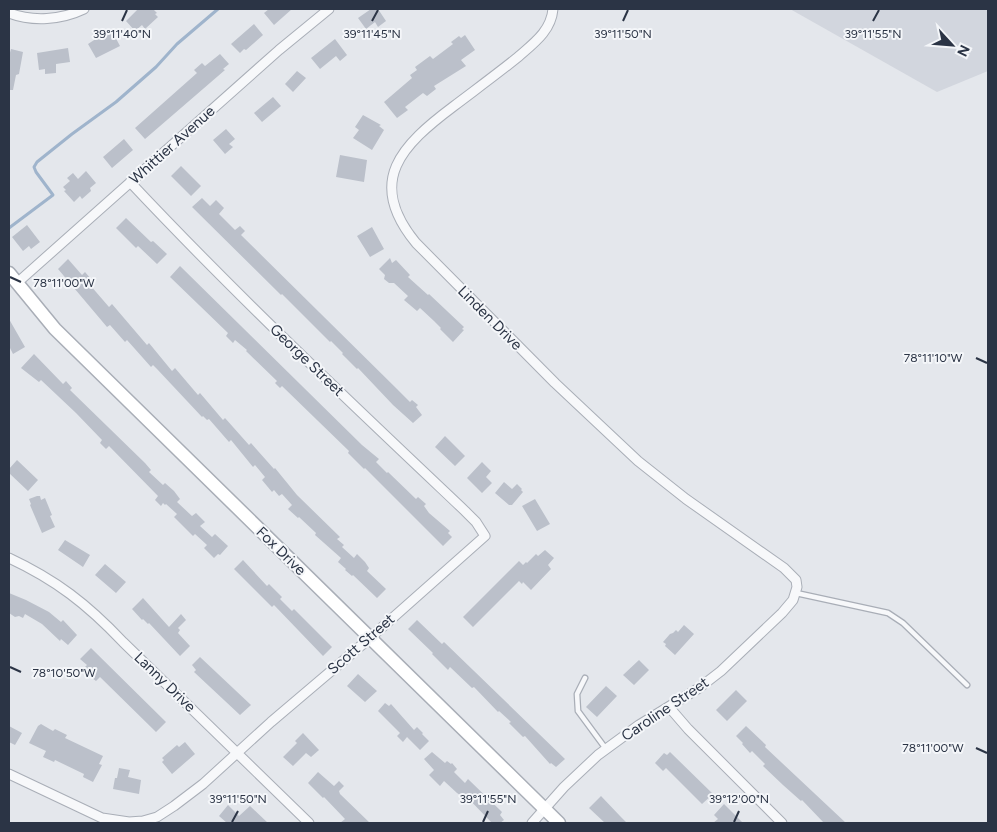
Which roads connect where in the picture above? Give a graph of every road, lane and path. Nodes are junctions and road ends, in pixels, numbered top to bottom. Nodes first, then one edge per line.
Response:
1 (84, 9) edge
2 (328, 9) edge
3 (553, 9) edge
4 (9, 13) edge
5 (130, 182) junction
6 (13, 278) edge
7 (485, 536) joint
8 (9, 558) edge
9 (796, 593) junction
10 (370, 638) junction
11 (585, 678) dead end
12 (968, 685) dead end
13 (669, 707) junction
14 (606, 749) junction
15 (237, 752) junction
16 (9, 774) edge
17 (545, 809) junction
18 (100, 821) edge
19 (309, 823) edge
20 (532, 823) edge
21 (559, 823) edge
22 (782, 823) edge

1 - 4 street
2 - 5 street, Whittier Avenue
3 - 9 street, Linden Drive
5 - 6 street, Whittier Avenue
5 - 7 street, George Street
6 - 10 main road, Fox Drive
7 - 10 street, Scott Street
8 - 15 street, Lanny Drive
9 - 12 lane
9 - 13 street, Caroline Street
10 - 15 street, Scott Street
10 - 17 main road, Fox Drive
11 - 14 lane
13 - 14 street, Caroline Street
13 - 22 street
14 - 17 street, Caroline Street
15 - 18 street, Scott Street
15 - 19 street, Lanny Drive
16 - 18 street, Scott Street
17 - 20 street, Caroline Street
17 - 21 main road, Fox Drive

